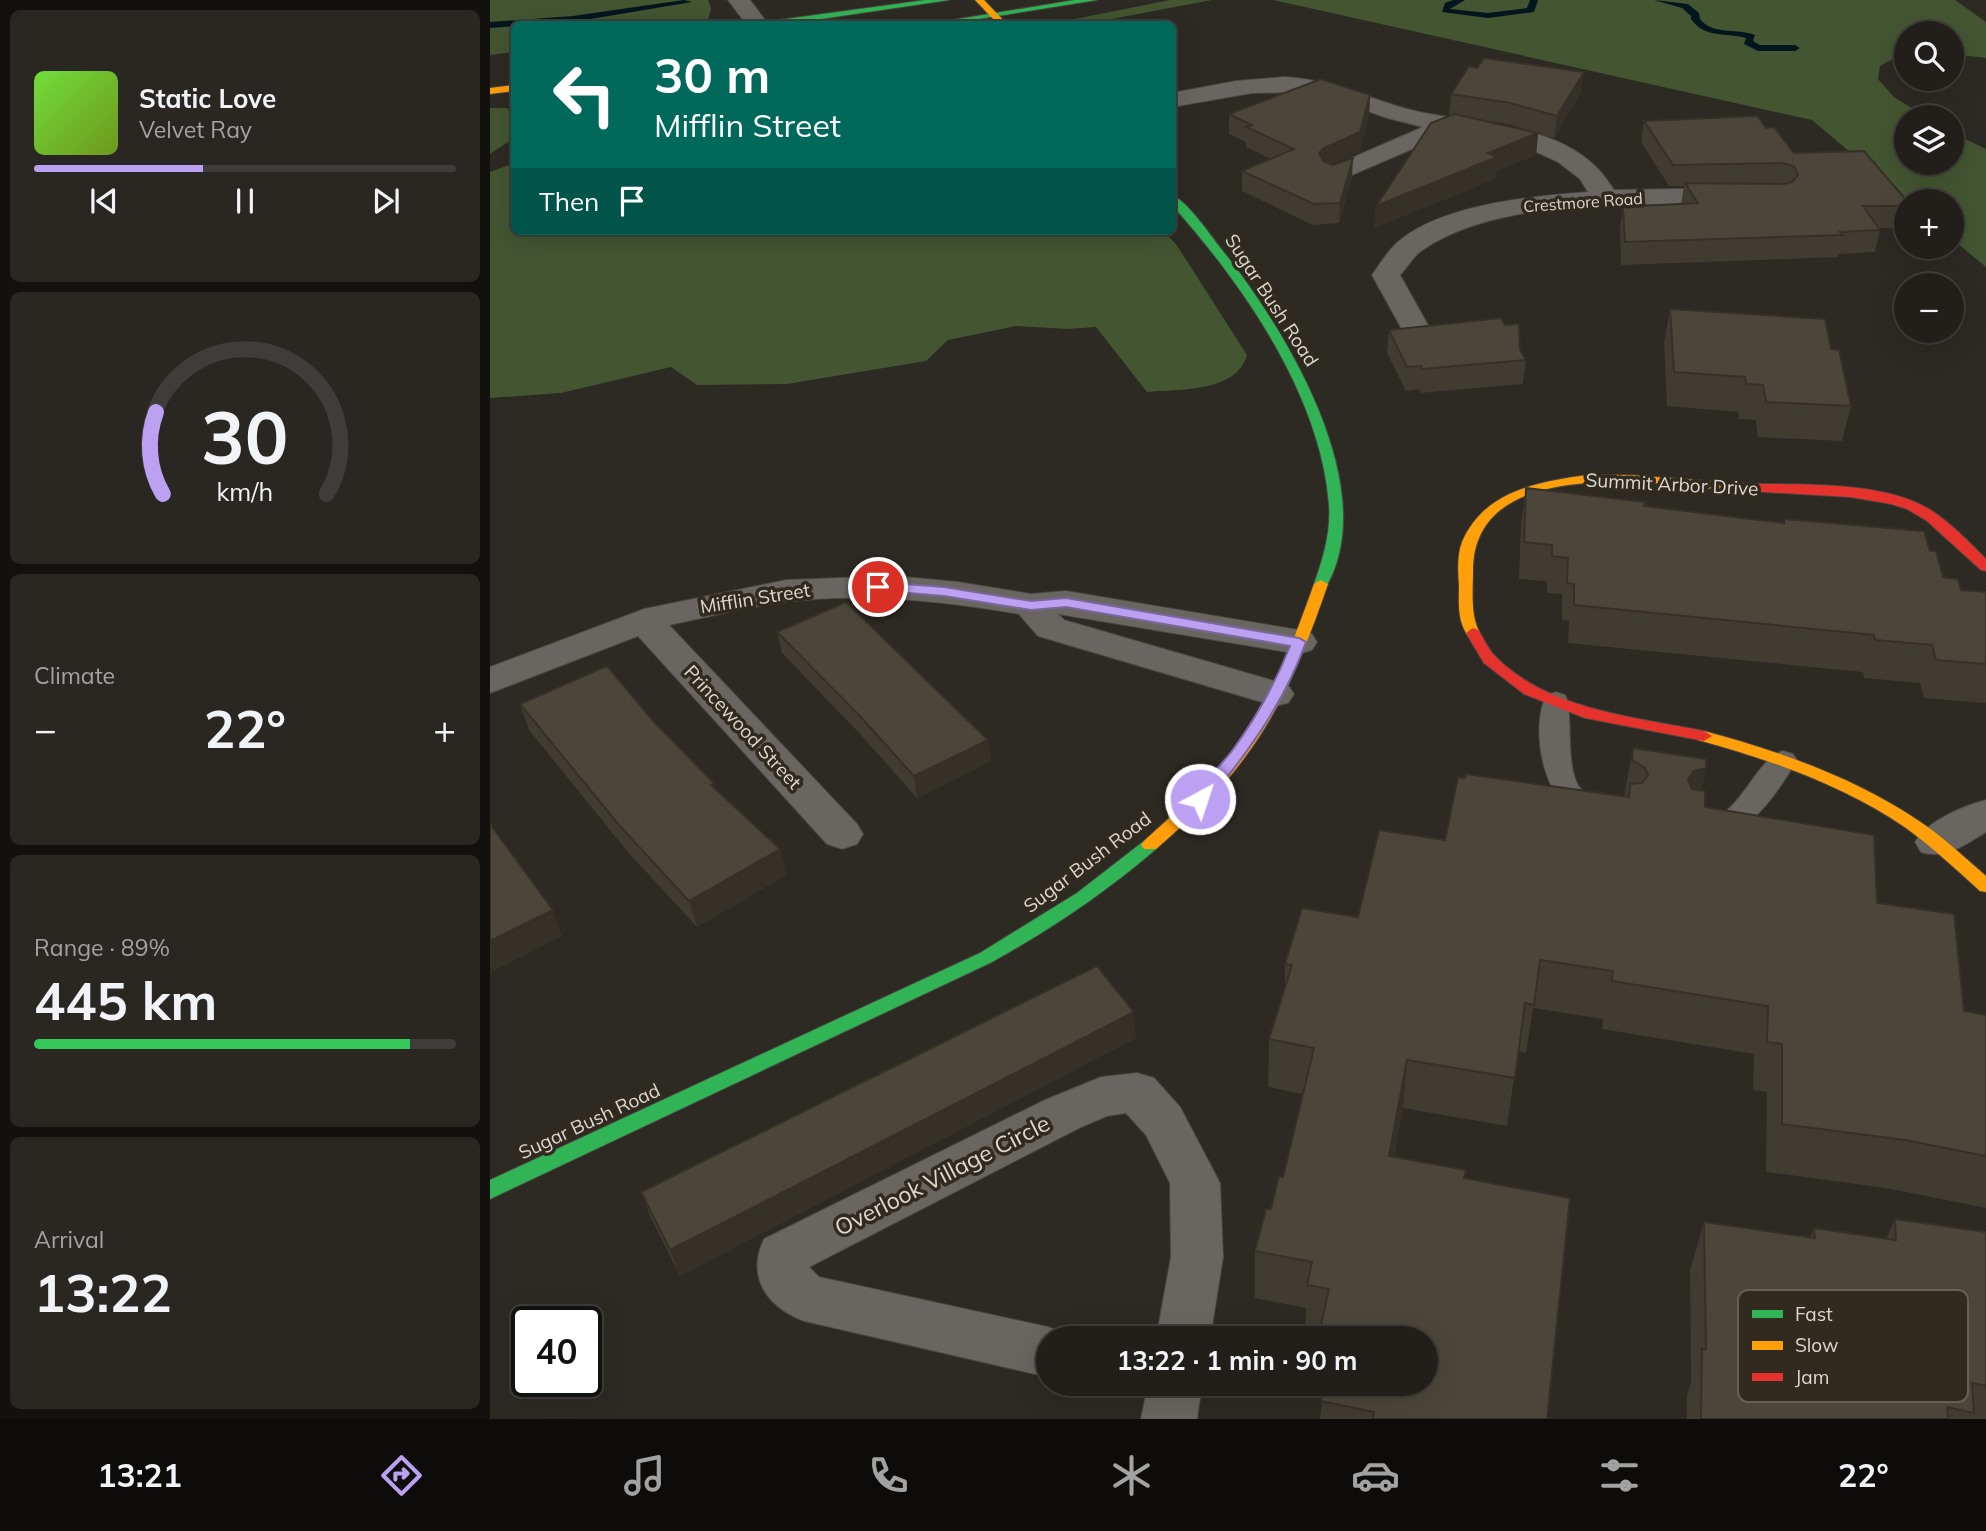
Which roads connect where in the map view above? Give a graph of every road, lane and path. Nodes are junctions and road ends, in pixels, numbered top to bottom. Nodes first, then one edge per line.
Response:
1 (739, 0) edge
2 (945, 0) edge
3 (979, 0) edge
4 (1093, 0) edge
5 (999, 20) edge
6 (755, 21) edge
7 (793, 21) edge
8 (511, 88) edge
9 (490, 91) edge
10 (1176, 99) edge
11 (1449, 125) junction
12 (1333, 175) edge
13 (1767, 195) edge
14 (1606, 198) junction
15 (1176, 202) edge
16 (1414, 327) edge
17 (1986, 567) edge
18 (1031, 605) junction
19 (644, 620) junction
20 (1299, 642) junction
21 (490, 681) edge
22 (1275, 694) junction
23 (1556, 701) junction
24 (1783, 760) junction
25 (1986, 814) edge
26 (1622, 821) edge
27 (1694, 828) edge
28 (842, 834) dead end
29 (1936, 842) junction
30 (1986, 886) edge
31 (490, 1191) edge
32 (1185, 1326) edge
33 (1036, 1349) edge
34 (1173, 1396) edge
35 (1169, 1419) edge

1 - 6 street
2 - 7 street
3 - 5 street
4 - 5 street
8 - 9 street
10 - 11 street
11 - 12 street
11 - 14 street
13 - 14 street, Crestmore Road
14 - 16 street, Crestmore Road
15 - 20 street, Sugar Bush Road
17 - 23 street, Summit Arbor Drive
18 - 19 street, Mifflin Street
18 - 20 street, Mifflin Street
18 - 22 street
19 - 21 street, Mifflin Street
19 - 28 street, Princewood Street
20 - 22 street, Sugar Bush Road
22 - 31 street, Sugar Bush Road
23 - 24 street, Summit Arbor Drive
23 - 26 lane
24 - 27 lane
24 - 29 street, Summit Arbor Drive
25 - 29 street
29 - 30 street, Summit Arbor Drive
32 - 33 street, Overlook Village Circle
34 - 35 street

